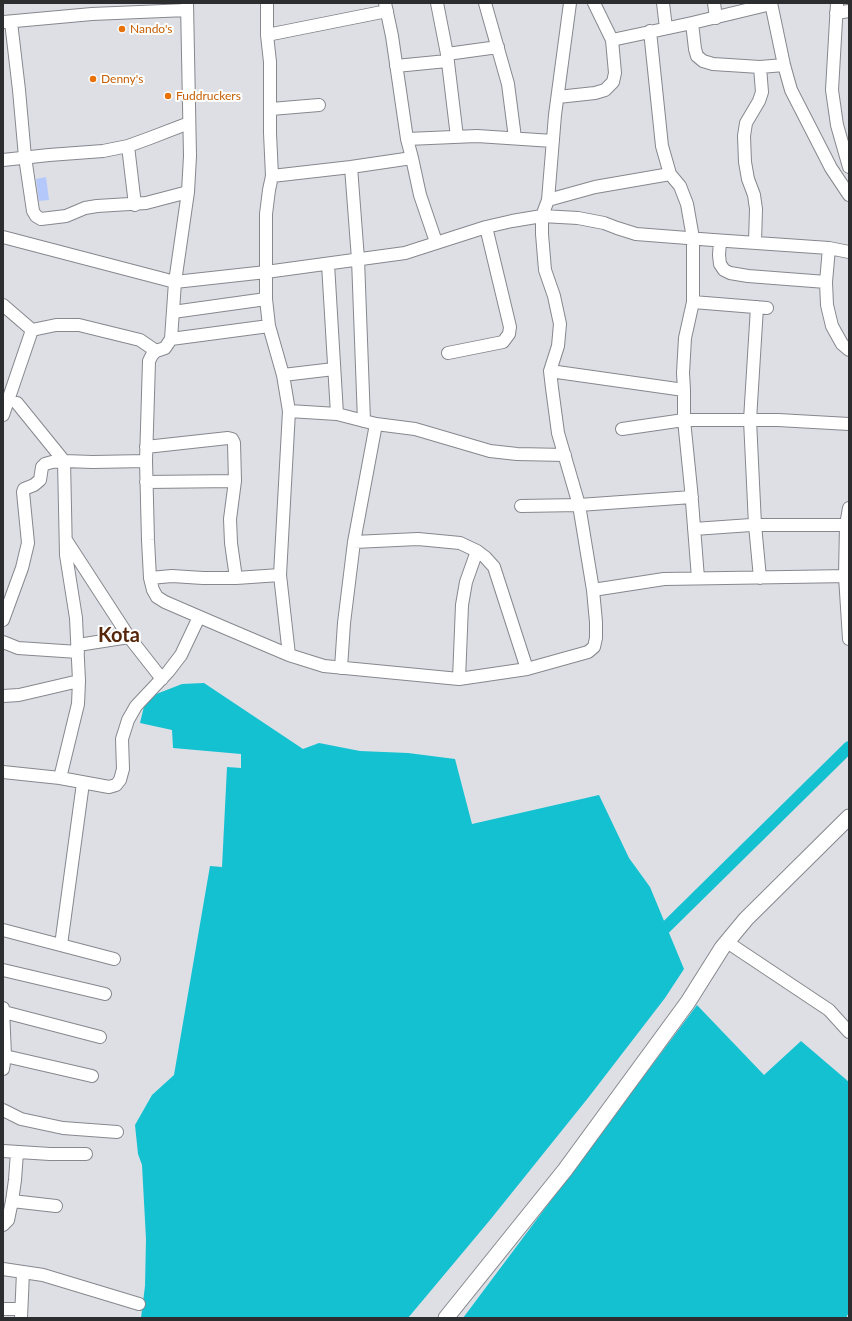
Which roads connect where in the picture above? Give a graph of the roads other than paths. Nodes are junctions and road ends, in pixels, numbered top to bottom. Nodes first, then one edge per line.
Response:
1 (267, 3) edge
2 (436, 3) edge
3 (485, 3) edge
4 (570, 3) edge
5 (594, 3) edge
6 (663, 3) edge
7 (714, 3) edge
8 (771, 4) edge
9 (187, 6) edge
10 (386, 7) edge
11 (92, 8) edge
12 (836, 8) edge
13 (849, 11) edge
14 (716, 18) junction
15 (7, 22) edge
16 (692, 23) junction
17 (666, 28) junction
18 (650, 31) junction
19 (267, 35) junction
20 (612, 40) junction
21 (498, 47) junction
22 (447, 58) junction
23 (784, 65) junction
24 (396, 66) junction
25 (760, 68) junction
26 (558, 96) junction
27 (319, 105) dead end
28 (271, 109) junction
29 (189, 123) junction
30 (457, 137) junction
31 (515, 138) junction
32 (406, 139) junction
33 (553, 141) junction
34 (128, 146) junction
35 (25, 157) junction
36 (412, 158) junction
37 (3, 160) edge
38 (849, 166) edge
39 (351, 167) junction
40 (670, 174) junction
41 (272, 176) junction
42 (188, 192) junction
43 (849, 195) edge
44 (548, 200) junction
45 (135, 205) junction
46 (542, 216) junction
47 (486, 227) junction
48 (3, 237) edge
49 (693, 238) junction
50 (720, 241) junction
51 (436, 242) junction
52 (755, 242) junction
53 (830, 248) junction
54 (849, 252) edge
55 (358, 259) junction
56 (328, 264) junction
57 (266, 272) junction
58 (175, 282) junction
59 (826, 282) junction
60 (266, 299) junction
61 (693, 302) junction
62 (3, 305) edge
63 (173, 312) junction
64 (269, 326) junction
65 (32, 330) junction
66 (171, 339) junction
67 (849, 350) edge
68 (156, 351) junction
69 (448, 353) dead end
70 (334, 369) junction
71 (550, 371) junction
72 (283, 375) junction
73 (684, 390) junction
74 (17, 403) dead end
75 (289, 411) junction
76 (337, 414) junction
77 (3, 415) edge
78 (684, 420) junction
79 (750, 420) junction
80 (364, 421) junction
81 (376, 424) junction
82 (849, 424) edge
83 (622, 429) dead end
84 (146, 447) junction
85 (565, 455) junction
86 (64, 461) junction
87 (146, 461) junction
88 (235, 481) junction
89 (146, 482) junction
90 (692, 497) junction
91 (580, 505) junction
92 (521, 506) dead end
93 (849, 508) edge
94 (755, 525) junction
95 (846, 525) junction
96 (694, 529) junction
97 (66, 540) junction
98 (354, 542) junction
99 (477, 551) junction
100 (280, 575) junction
101 (847, 576) edge
102 (150, 578) junction
103 (236, 578) junction
104 (698, 578) junction
105 (760, 578) junction
106 (593, 590) junction
107 (199, 617) junction
108 (3, 620) edge
109 (129, 637) junction
110 (849, 640) edge
111 (3, 642) edge
112 (78, 648) junction
113 (289, 655) junction
114 (341, 668) junction
115 (527, 669) junction
116 (162, 679) junction
117 (459, 679) junction
118 (79, 681) junction
119 (3, 696) edge
120 (3, 772) edge
121 (60, 778) junction
122 (83, 783) junction
123 (849, 817) edge
124 (3, 930) edge
125 (727, 942) junction
126 (61, 945) junction
127 (114, 959) dead end
128 (3, 970) edge
129 (105, 994) dead end
130 (3, 1010) edge
131 (849, 1032) edge
132 (100, 1037) dead end
133 (5, 1056) junction
134 (3, 1069) edge
135 (92, 1076) dead end
136 (3, 1110) edge
137 (117, 1132) dead end
138 (3, 1151) edge
139 (17, 1152) junction
140 (86, 1154) dead end
141 (12, 1201) junction
142 (56, 1206) dead end
143 (3, 1225) edge
144 (3, 1269) edge
145 (23, 1272) junction
146 (139, 1304) dead end
147 (3, 1309) edge
148 (21, 1314) edge
149 (446, 1318) edge

1 - 19 street
2 - 22 street
3 - 21 street
4 - 26 street
5 - 20 street
6 - 17 street
7 - 14 street
8 - 14 street
8 - 23 street
9 - 11 street
9 - 29 street
10 - 19 street
10 - 24 street
11 - 15 street
12 - 13 street
12 - 38 street
14 - 16 street
15 - 35 street
16 - 17 street
16 - 25 street
17 - 18 street
18 - 20 street
18 - 40 street
19 - 28 street
20 - 26 street
21 - 22 street
21 - 31 street
22 - 24 street
22 - 30 street
23 - 25 street
23 - 43 street
24 - 32 street
25 - 52 street
26 - 33 street
27 - 28 street
28 - 41 street
29 - 34 street
29 - 42 street
30 - 31 street
30 - 32 street
31 - 33 street
32 - 36 street
33 - 44 street
34 - 35 street
34 - 45 street
35 - 37 street
35 - 45 street
36 - 39 street
36 - 51 street
39 - 41 street
39 - 55 street
40 - 44 street
40 - 49 street
41 - 57 street
42 - 45 street
42 - 58 street
44 - 46 street
46 - 47 street
46 - 49 street
46 - 71 street
47 - 51 street
47 - 69 street
48 - 58 street
49 - 50 street
49 - 61 street
50 - 52 street
50 - 59 street
51 - 55 street
52 - 53 street
53 - 54 street
53 - 59 street
55 - 56 street
55 - 80 street
56 - 57 street
56 - 70 street
57 - 58 street
57 - 60 street
58 - 63 street
59 - 67 street
60 - 63 street
60 - 64 street
61 - 73 street
61 - 79 street
62 - 65 street
63 - 66 street
64 - 66 street
64 - 72 street
65 - 68 street
65 - 77 street
66 - 68 street
68 - 84 street
70 - 72 street
70 - 76 street
71 - 73 street
71 - 85 street
72 - 75 street
73 - 78 street
74 - 86 street
75 - 76 street
75 - 100 street
76 - 80 street
78 - 79 street
78 - 83 street
78 - 90 street
79 - 82 street
79 - 94 street
80 - 81 street
81 - 85 street
81 - 98 street
84 - 87 street
84 - 88 street
85 - 91 street
86 - 87 street
86 - 97 street
86 - 108 street
87 - 89 street
88 - 89 street
88 - 103 street
89 - 102 street
90 - 91 street
90 - 96 street
91 - 92 street
91 - 106 street
93 - 95 street
94 - 95 street
94 - 96 street
94 - 105 street
95 - 101 street
96 - 104 street
97 - 109 street
97 - 112 street
98 - 99 street
98 - 114 street
99 - 115 street
99 - 117 street
100 - 103 street
100 - 113 street
101 - 105 street
101 - 110 street
102 - 103 street
102 - 107 street
104 - 105 street
104 - 106 street
106 - 115 street
107 - 113 street
107 - 116 street
109 - 112 street
109 - 116 street
111 - 112 street
112 - 118 street
113 - 114 street
114 - 117 street
115 - 117 street
116 - 122 street
118 - 119 street
118 - 121 street
120 - 121 street
121 - 122 street
122 - 126 street
123 - 125 street
124 - 126 street
125 - 131 street
125 - 149 street
126 - 127 street
128 - 129 street
130 - 132 street
130 - 133 street
133 - 134 street
133 - 135 street
136 - 137 street
138 - 139 street
139 - 140 street
139 - 141 street
141 - 142 street
141 - 143 street
144 - 145 street
145 - 146 street
145 - 148 street
147 - 148 street

